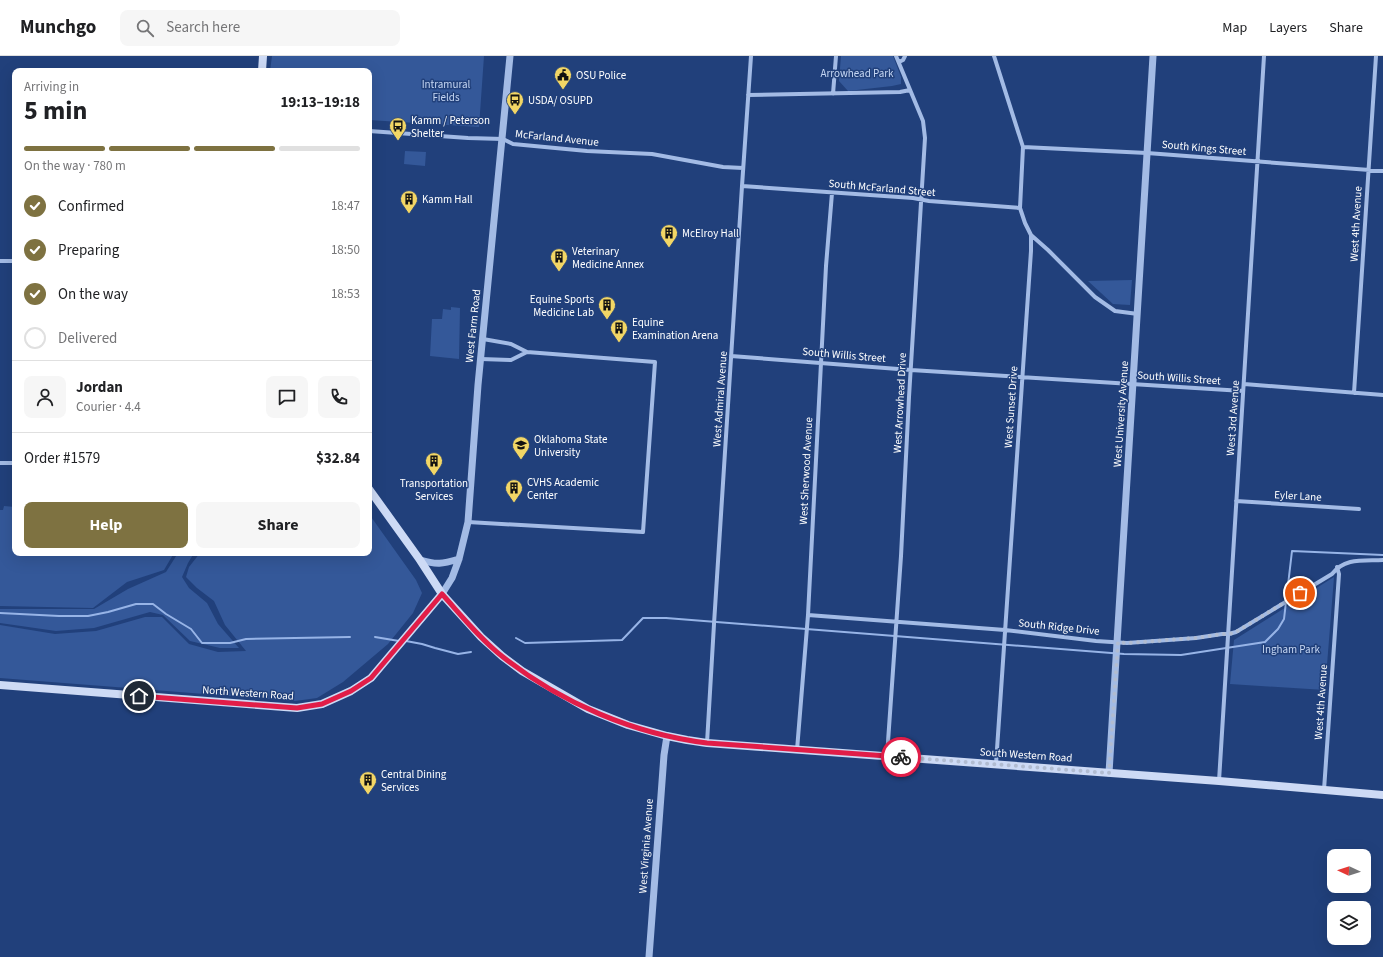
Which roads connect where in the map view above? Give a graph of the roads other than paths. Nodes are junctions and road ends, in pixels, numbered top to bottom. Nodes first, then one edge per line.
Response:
1 (263, 56) edge
2 (510, 56) edge
3 (751, 56) edge
4 (836, 56) edge
5 (896, 56) edge
6 (905, 56) edge
7 (994, 56) edge
8 (1152, 56) edge
9 (1264, 56) edge
10 (1376, 56) edge
11 (899, 62) junction
12 (262, 68) edge
13 (910, 90) junction
14 (833, 94) junction
15 (748, 95) junction
16 (372, 131) edge
17 (503, 139) junction
18 (1023, 147) junction
19 (1147, 153) junction
20 (1258, 162) junction
21 (743, 168) junction
22 (1368, 170) junction
23 (1383, 171) edge
24 (742, 186) junction
25 (832, 192) junction
26 (922, 199) junction
27 (1020, 208) junction
28 (1030, 235) junction
29 (0, 261) edge
30 (12, 261) edge
31 (1138, 314) junction
32 (483, 339) junction
33 (527, 352) junction
34 (731, 356) junction
35 (481, 359) junction
36 (821, 362) junction
37 (911, 370) junction
38 (1021, 377) junction
39 (1133, 384) junction
40 (1244, 384) junction
41 (1243, 391) junction
42 (1354, 393) junction
43 (1383, 395) edge
44 (0, 463) edge
45 (12, 463) edge
46 (372, 493) edge
47 (1236, 501) junction
48 (1359, 509) dead end
49 (468, 522) junction
50 (459, 559) junction
51 (420, 560) junction
52 (1383, 560) edge
53 (1337, 567) junction
54 (442, 594) junction
55 (808, 615) junction
56 (896, 622) junction
57 (1005, 630) junction
58 (1229, 634) junction
59 (1118, 645) junction
60 (0, 685) edge
61 (667, 736) junction
62 (707, 743) junction
63 (797, 750) junction
64 (886, 756) junction
65 (996, 764) junction
66 (1109, 773) junction
67 (1219, 781) junction
68 (1324, 790) junction
69 (1383, 795) edge
70 (649, 957) edge

1 - 12 main road
2 - 17 street, West Farm Road
3 - 15 street, West Admiral Avenue
4 - 14 street
5 - 11 street, West Arrowhead Drive
6 - 11 street
7 - 18 street, West Sunset Drive
8 - 19 street, West University Avenue
9 - 20 street, West 3rd Avenue
10 - 22 street, West 4th Avenue
11 - 13 street, West Arrowhead Drive
13 - 14 street
13 - 26 street, West Arrowhead Drive
14 - 15 street
15 - 21 street, West Admiral Avenue
16 - 17 street, McFarland Avenue
17 - 21 street, McFarland Avenue
17 - 32 street, West Farm Road
18 - 19 street, South Kings Street
18 - 27 street, West Sunset Drive
19 - 20 street, South Kings Street
19 - 31 street, West University Avenue
20 - 22 street, South Kings Street
20 - 40 street, West 3rd Avenue
21 - 24 street, West Admiral Avenue
22 - 23 street, South Kings Street
22 - 42 street, West 4th Avenue
24 - 25 street, South McFarland Street
24 - 34 street, West Admiral Avenue
25 - 26 street, South McFarland Street
25 - 36 street, West Sherwood Avenue
26 - 27 street, South McFarland Street
26 - 37 street, West Arrowhead Drive
27 - 28 street, West Sunset Drive
28 - 31 street
28 - 38 street, West Sunset Drive
29 - 30 street
31 - 39 street, West University Avenue
32 - 33 street
32 - 35 street, West Farm Road
33 - 35 street
33 - 49 street
34 - 36 street, South Willis Street
34 - 62 street, West Admiral Avenue
35 - 49 street, West Farm Road
36 - 37 street, South Willis Street
36 - 55 street, West Sherwood Avenue
37 - 38 street, South Willis Street
37 - 56 street, West Arrowhead Drive
38 - 39 street, South Willis Street
38 - 57 street, West Sunset Drive
39 - 41 street, South Willis Street
39 - 59 street, West University Avenue
40 - 41 street, West 3rd Avenue
40 - 42 street
41 - 47 street, West 3rd Avenue
42 - 43 street
44 - 45 street
46 - 51 main road
47 - 48 street, Eyler Lane
47 - 58 street, West 3rd Avenue
49 - 50 street, West Farm Road
50 - 51 street
50 - 54 street, West Farm Road
51 - 54 main road
52 - 53 street, South Ridge Drive
53 - 58 street, South Ridge Drive
53 - 68 street, West 4th Avenue
54 - 60 main road, North Western Road
54 - 61 main road
55 - 56 street, South Ridge Drive
55 - 63 street, West Sherwood Avenue
56 - 57 street, South Ridge Drive
56 - 64 street, West Arrowhead Drive
57 - 59 street, South Ridge Drive
57 - 65 street, West Sunset Drive
58 - 59 street, South Ridge Drive
58 - 67 street, West 3rd Avenue
59 - 66 street, West University Avenue
61 - 62 main road, South Western Road
61 - 70 street, West Virginia Avenue
62 - 63 main road, South Western Road
63 - 64 main road, South Western Road
64 - 65 main road, South Western Road
65 - 66 main road, South Western Road
66 - 67 main road, South Western Road
67 - 68 main road, South Western Road
68 - 69 main road, South Western Road

